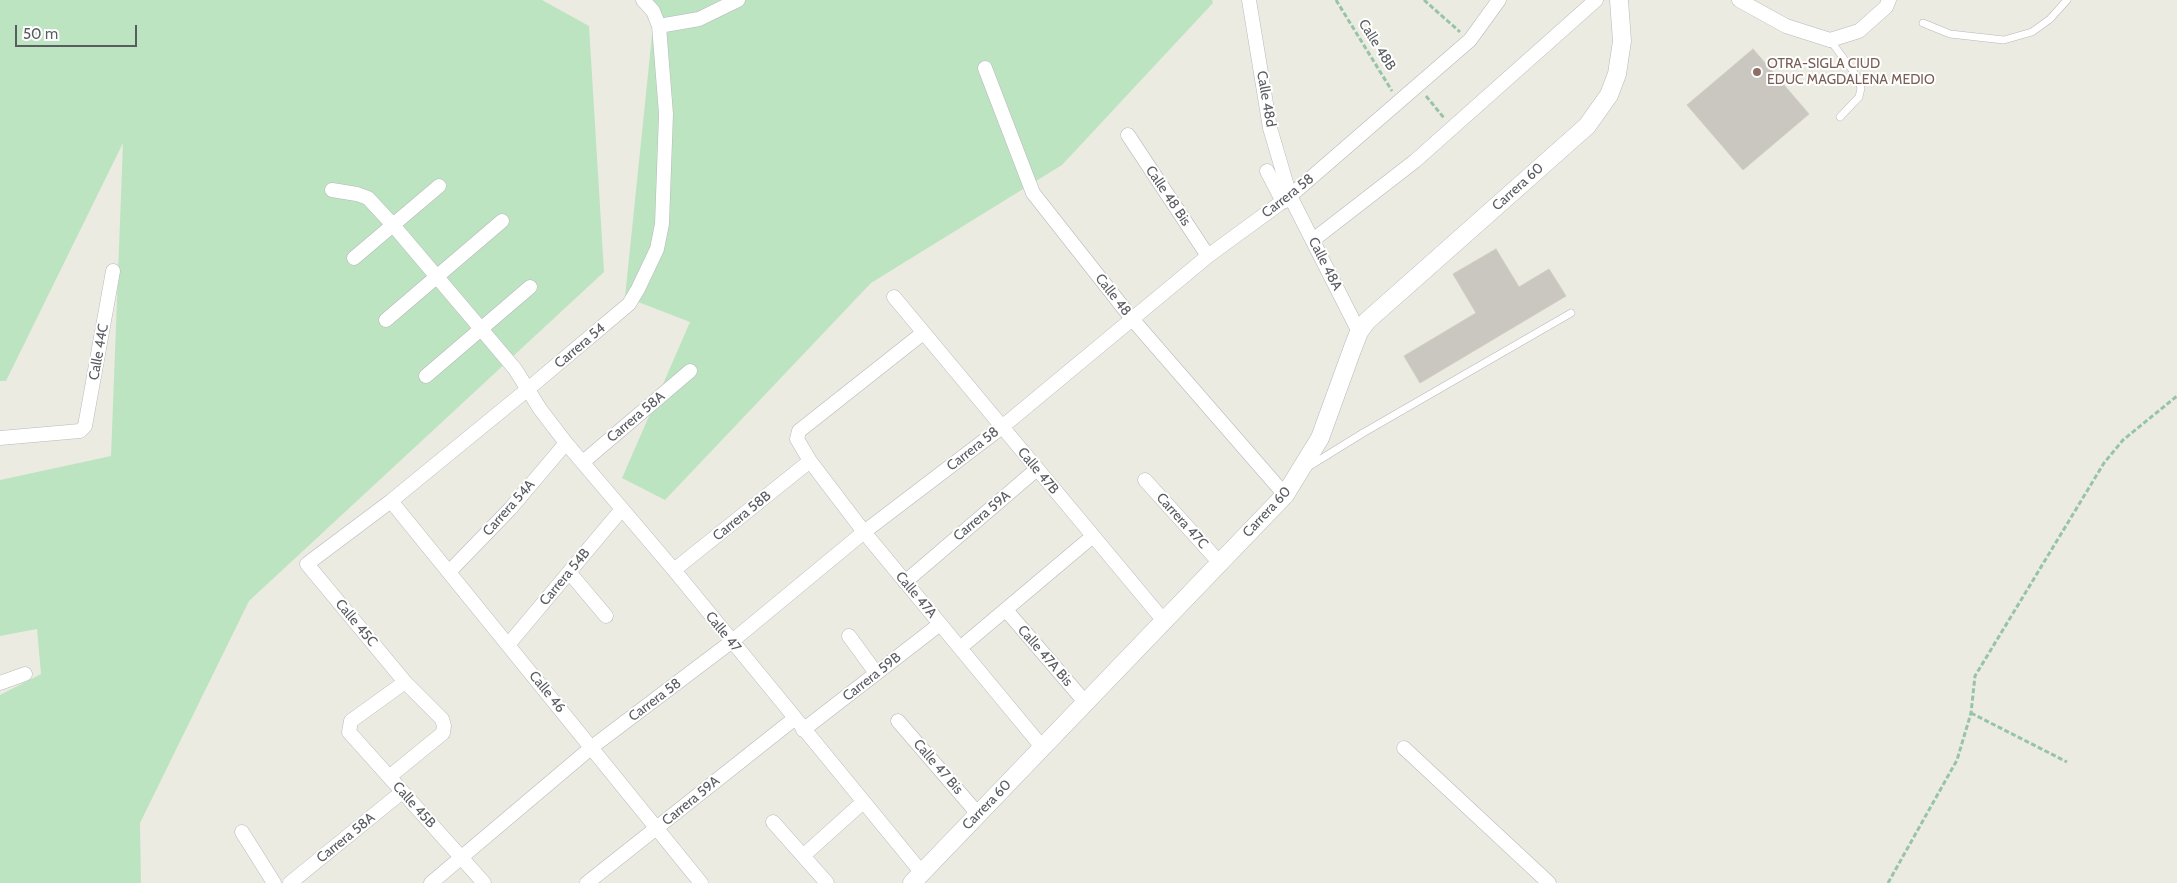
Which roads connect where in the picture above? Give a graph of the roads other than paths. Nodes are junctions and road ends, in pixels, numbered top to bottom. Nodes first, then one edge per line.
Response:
1 (643, 0) edge
2 (738, 0) edge
3 (1249, 0) edge
4 (1499, 0) edge
5 (1596, 0) edge
6 (1619, 0) edge
7 (1739, 0) edge
8 (1889, 0) edge
9 (2067, 0) edge
10 (1923, 23) dead end
11 (659, 26) junction
12 (1830, 40) junction
13 (985, 68) dead end
14 (1840, 117) dead end
15 (1128, 135) dead end
16 (1268, 171) dead end
17 (439, 186) dead end
18 (332, 190) dead end
19 (1287, 199) junction
20 (502, 221) dead end
21 (393, 225) junction
22 (1312, 240) junction
23 (1208, 256) junction
24 (354, 258) dead end
25 (113, 271) dead end
26 (438, 278) junction
27 (530, 287) dead end
28 (894, 297) dead end
29 (1571, 313) dead end
30 (386, 320) dead end
31 (1133, 320) junction
32 (480, 328) junction
33 (1359, 332) junction
34 (924, 333) junction
35 (690, 371) dead end
36 (426, 376) dead end
37 (528, 389) junction
38 (1002, 427) junction
39 (0, 438) edge
40 (566, 443) junction
41 (810, 461) junction
42 (583, 462) junction
43 (1037, 469) junction
44 (1301, 472) junction
45 (1145, 480) dead end
46 (1285, 495) junction
47 (391, 501) junction
48 (622, 509) junction
49 (864, 532) junction
50 (1093, 536) junction
51 (1219, 562) junction
52 (307, 564) joint
53 (674, 570) junction
54 (449, 572) junction
55 (569, 572) junction
56 (905, 582) junction
57 (1006, 610) junction
58 (606, 616) dead end
59 (1164, 621) junction
60 (940, 624) junction
61 (849, 636) dead end
62 (731, 642) junction
63 (508, 645) junction
64 (960, 648) junction
65 (876, 673) junction
66 (25, 674) dead end
67 (405, 682) junction
68 (0, 683) edge
69 (1085, 702) junction
70 (898, 721) dead end
71 (798, 724) junction
72 (592, 747) junction
73 (1042, 747) junction
74 (1404, 748) dead end
75 (389, 777) junction
76 (402, 792) junction
77 (863, 802) junction
78 (978, 814) junction
79 (773, 822) dead end
80 (657, 829) junction
81 (242, 832) dead end
82 (803, 856) junction
83 (462, 858) junction
84 (917, 878) edge
85 (593, 881) edge
86 (274, 883) edge
87 (290, 883) edge
88 (431, 883) edge
89 (484, 883) edge
90 (701, 883) edge
91 (827, 883) edge
92 (1549, 883) edge

1 - 11 street
2 - 11 street
3 - 19 street, Calle 48d
4 - 19 street, Carrera 58
5 - 22 street
6 - 33 street, Carrera 60
7 - 12 street
8 - 12 street
9 - 10 lane
11 - 37 street, Carrera 54
12 - 14 lane
13 - 31 street, Calle 48
15 - 23 street, Calle 48 Bis
16 - 19 street
17 - 21 street
18 - 21 street, Calle 47
19 - 22 street, Calle 48A
19 - 23 street, Carrera 58
20 - 26 street
21 - 24 street
21 - 26 street, Calle 47
22 - 33 street, Calle 48A
23 - 31 street, Carrera 58
25 - 39 street, Calle 44C
26 - 30 street
26 - 32 street, Calle 47
27 - 32 street
28 - 34 street, Calle 47B
29 - 44 lane
31 - 38 street, Carrera 58
31 - 46 street, Calle 48
32 - 36 street
32 - 37 street, Calle 47
33 - 44 street, Carrera 60
34 - 38 street, Calle 47B
34 - 41 street, Calle 47A
35 - 42 street, Carrera 58A
37 - 40 street, Calle 47
37 - 47 street, Carrera 54
38 - 43 street, Calle 47B
38 - 49 street, Carrera 58
40 - 42 street, Calle 47
40 - 54 street, Carrera 54A
41 - 49 street, Calle 47A
41 - 53 street, Carrera 58B
42 - 48 street, Calle 47
43 - 50 street, Calle 47B
43 - 56 street, Carrera 59A
44 - 46 street, Carrera 60
45 - 51 street, Carrera 47C
46 - 51 street, Carrera 60
47 - 52 street, Carrera 54
47 - 54 street, Calle 46
48 - 53 street, Calle 47
48 - 55 street, Carrera 54B
49 - 56 street, Calle 47A
49 - 62 street, Carrera 58
50 - 57 street
50 - 59 street, Calle 47B
51 - 59 street, Carrera 60
52 - 67 street, Calle 45C
53 - 62 street, Calle 47
54 - 63 street, Calle 46
55 - 58 street
55 - 63 street, Carrera 54B
56 - 60 street, Calle 47A
57 - 64 street
57 - 69 street, Calle 47A Bis
59 - 69 street, Carrera 60
60 - 64 street, Calle 47A
60 - 65 street, Carrera 59B
61 - 65 street
62 - 71 street, Calle 47
62 - 72 street, Carrera 58
63 - 72 street, Calle 46
64 - 73 street, Calle 47A
65 - 71 street, Carrera 59B
66 - 68 street
67 - 75 street, Calle 45C
67 - 75 street, Calle 45B
69 - 73 street, Carrera 60
70 - 78 street, Calle 47 Bis
71 - 77 street, Calle 47
71 - 80 street, Carrera 59A
72 - 80 street, Calle 46
72 - 83 street, Carrera 58
73 - 78 street, Carrera 60
74 - 92 street
75 - 76 street, Calle 45B
76 - 83 street, Calle 45B
76 - 87 street, Carrera 58A
77 - 82 street
77 - 84 street, Calle 47
78 - 84 street, Carrera 60
79 - 82 street
80 - 85 street, Carrera 59A
80 - 90 street, Calle 46
81 - 86 street
82 - 91 street
83 - 88 street, Carrera 58
83 - 89 street, Calle 45B

